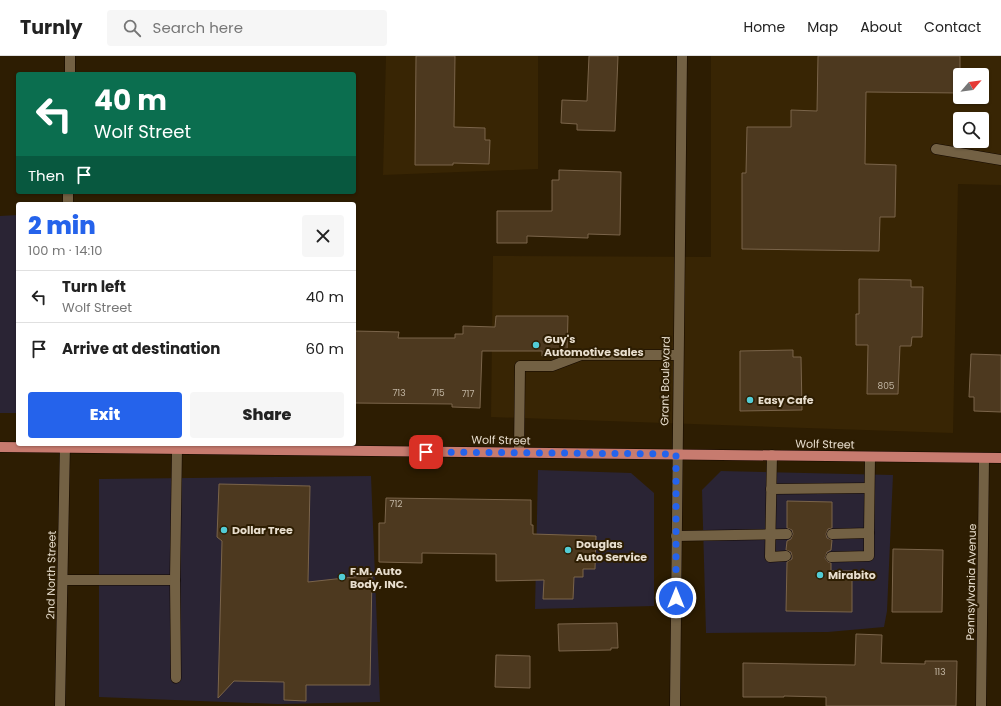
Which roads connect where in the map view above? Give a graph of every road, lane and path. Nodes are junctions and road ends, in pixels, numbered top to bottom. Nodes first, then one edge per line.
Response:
1 (70, 56) edge
2 (682, 56) edge
3 (70, 72) edge
4 (936, 150) dead end
5 (1001, 160) edge
6 (678, 355) junction
7 (65, 446) edge
8 (0, 447) edge
9 (177, 449) junction
10 (519, 452) junction
11 (676, 454) junction
12 (772, 455) junction
13 (870, 457) junction
14 (984, 458) junction
15 (1001, 458) edge
16 (869, 488) junction
17 (771, 489) junction
18 (869, 533) junction
19 (787, 534) dead end
20 (832, 534) dead end
21 (770, 535) junction
22 (676, 536) junction
23 (786, 556) dead end
24 (831, 557) dead end
25 (63, 580) junction
26 (175, 580) junction
27 (176, 678) dead end
28 (60, 706) edge
29 (675, 706) edge
30 (981, 706) edge

1 - 3 street
2 - 6 street, Grant Boulevard
4 - 5 street
6 - 10 street
6 - 11 street, Grant Boulevard
7 - 8 main road, Wolf Street
7 - 9 main road, Wolf Street
7 - 25 street, 2nd North Street
9 - 10 main road, Wolf Street
9 - 26 street
10 - 11 main road, Wolf Street
11 - 12 main road, Wolf Street
11 - 22 street, Grant Boulevard
12 - 13 main road, Wolf Street
12 - 17 street
13 - 14 main road, Wolf Street
13 - 16 street
14 - 15 main road, Wolf Street
14 - 30 street, Pennsylvania Avenue
16 - 17 street
16 - 18 street
17 - 21 street
18 - 20 street
18 - 24 street
19 - 21 street
21 - 22 street
21 - 23 street
22 - 29 street, Grant Boulevard
25 - 26 street
25 - 28 street, 2nd North Street
26 - 27 street

